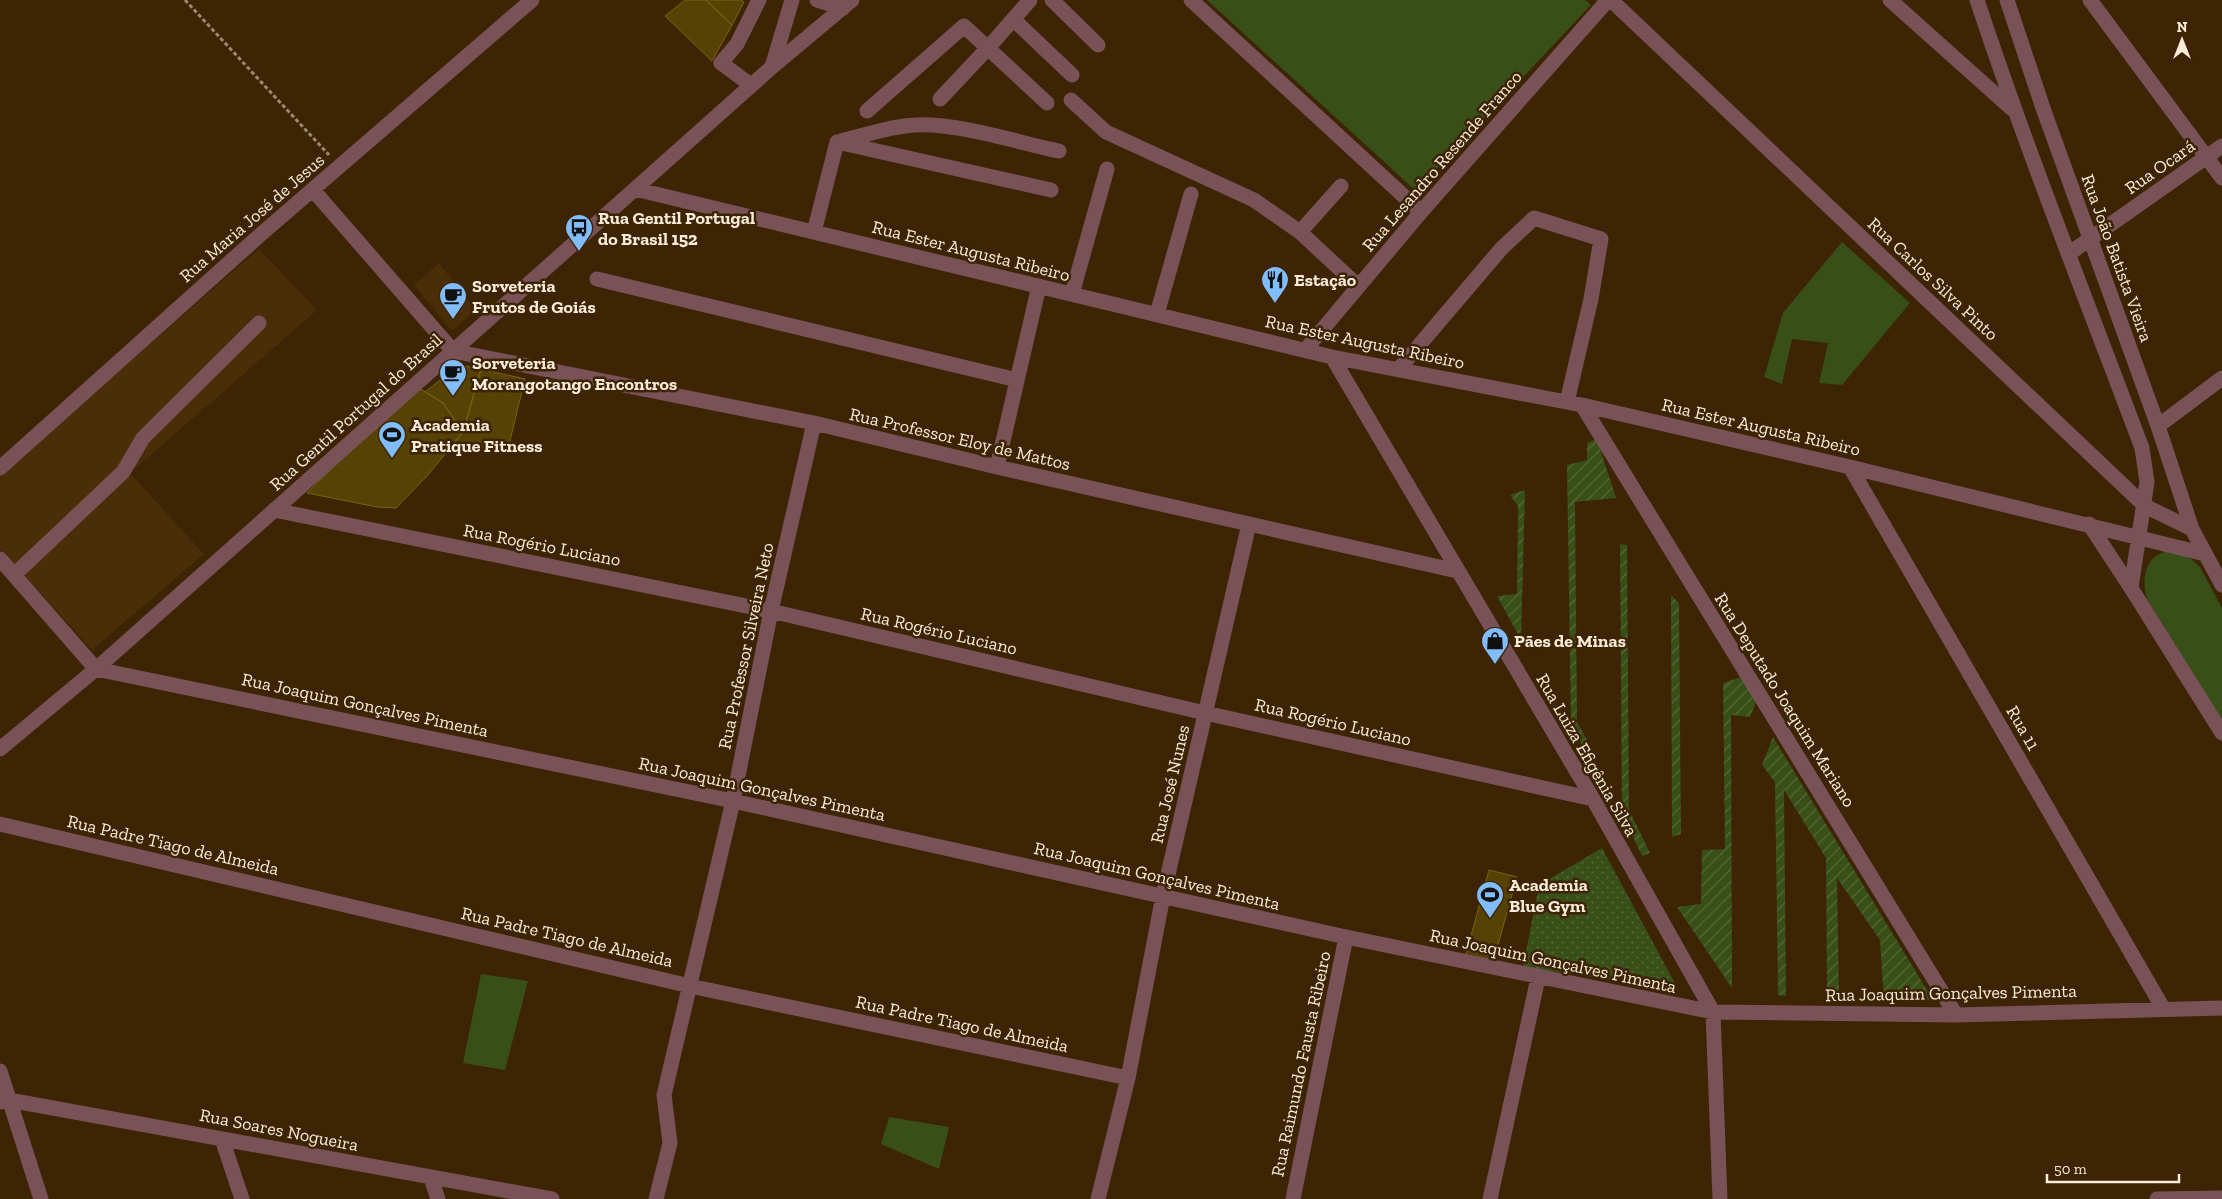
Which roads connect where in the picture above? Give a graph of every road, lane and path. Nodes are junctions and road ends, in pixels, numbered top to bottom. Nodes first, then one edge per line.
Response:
1 (185, 0) edge
2 (532, 0) edge
3 (759, 0) edge
4 (792, 0) edge
5 (817, 0) edge
6 (1030, 0) edge
7 (1052, 0) edge
8 (1191, 0) edge
9 (1609, 0) edge
10 (1890, 0) edge
11 (1977, 0) edge
12 (2007, 0) edge
13 (2097, 2) edge
14 (847, 4) edge
15 (1013, 19) junction
16 (1098, 45) dead end
17 (988, 48) junction
18 (772, 67) junction
19 (1072, 76) dead end
20 (751, 86) junction
21 (940, 99) dead end
22 (1071, 100) dead end
23 (1047, 103) dead end
24 (2013, 110) junction
25 (867, 111) dead end
26 (837, 142) junction
27 (2222, 146) edge
28 (1059, 152) dead end
29 (2206, 158) junction
30 (339, 166) junction
31 (1107, 169) dead end
32 (2222, 178) edge
33 (1341, 186) dead end
34 (635, 189) junction
35 (313, 190) junction
36 (1052, 190) dead end
37 (1191, 194) dead end
38 (1421, 212) junction
39 (814, 232) junction
40 (1300, 232) junction
41 (2091, 239) junction
42 (2070, 253) junction
43 (597, 279) dead end
44 (1039, 286) junction
45 (1358, 286) junction
46 (1072, 294) junction
47 (1157, 314) junction
48 (259, 323) dead end
49 (1306, 349) junction
50 (453, 351) junction
51 (1332, 357) junction
52 (1398, 370) junction
53 (2222, 378) edge
54 (1017, 380) junction
55 (1574, 404) junction
56 (814, 423) junction
57 (2158, 426) junction
58 (997, 467) junction
59 (1850, 467) junction
60 (0, 468) edge
61 (2145, 506) junction
62 (274, 510) junction
63 (1248, 524) junction
64 (2089, 524) junction
65 (2192, 530) junction
66 (2140, 537) junction
67 (2205, 554) junction
68 (0, 560) edge
69 (1457, 571) junction
70 (14, 575) junction
71 (2222, 586) edge
72 (2131, 588) junction
73 (771, 611) junction
74 (96, 669) junction
75 (1205, 713) junction
76 (2222, 733) edge
77 (0, 749) edge
78 (1593, 799) junction
79 (733, 801) junction
80 (0, 824) edge
81 (1163, 896) junction
82 (1346, 937) junction
83 (1538, 978) junction
84 (690, 986) junction
85 (2163, 1008) junction
86 (2222, 1008) edge
87 (1713, 1012) junction
88 (1956, 1015) junction
89 (0, 1072) edge
90 (1128, 1078) junction
91 (5, 1101) edge
92 (222, 1139) junction
93 (431, 1178) junction
94 (2222, 1198) edge
95 (41, 1199) edge
96 (242, 1199) edge
97 (438, 1199) edge
98 (552, 1199) edge
99 (656, 1199) edge
100 (1098, 1199) edge
101 (1293, 1199) edge
102 (1490, 1199) edge
103 (1720, 1199) edge
104 (2157, 1199) edge

1 - 30 path
2 - 30 street, Rua Maria José de Jesus
3 - 20 street
4 - 18 street
5 - 14 street
6 - 15 street
7 - 16 street
8 - 38 street
9 - 38 street, Rua Lesandro Resende Franco
9 - 61 street, Rua Carlos Silva Pinto
10 - 24 street
11 - 24 street
12 - 41 street, Rua João Batista Vieira
13 - 29 street
14 - 18 street, Rua Gentil Portugal do Brasil
15 - 17 street
15 - 19 street
17 - 21 street
17 - 23 street
17 - 25 street
18 - 20 street, Rua Gentil Portugal do Brasil
20 - 34 street, Rua Gentil Portugal do Brasil
22 - 40 street
24 - 42 street
26 - 28 street
26 - 36 street
26 - 39 street
27 - 29 street, Rua Ocará
29 - 32 street
29 - 41 street, Rua Ocará
30 - 35 street, Rua Maria José de Jesus
31 - 46 street
33 - 40 street
34 - 39 street, Rua Ester Augusta Ribeiro
34 - 50 street, Rua Gentil Portugal do Brasil
35 - 50 street
35 - 60 street, Rua Maria José de Jesus
37 - 47 street
38 - 45 street, Rua Lesandro Resende Franco
39 - 44 street, Rua Ester Augusta Ribeiro
40 - 45 street
41 - 42 street, Rua Ocará
41 - 57 street, Rua João Batista Vieira
42 - 61 street
43 - 54 street
44 - 46 street, Rua Ester Augusta Ribeiro
44 - 54 street
45 - 49 street, Rua Lesandro Resende Franco
46 - 47 street, Rua Ester Augusta Ribeiro
47 - 49 street, Rua Ester Augusta Ribeiro
48 - 70 street
49 - 51 street, Rua Ester Augusta Ribeiro
50 - 56 street, Rua Professor Eloy de Mattos
50 - 62 street, Rua Gentil Portugal do Brasil
51 - 52 street, Rua Ester Augusta Ribeiro
51 - 69 street, Rua Luiza Efigênia Silva
52 - 55 street, Rua Ester Augusta Ribeiro
52 - 55 street
53 - 57 street
54 - 58 street
55 - 59 street, Rua Ester Augusta Ribeiro
55 - 88 street, Rua Deputado Joaquim Mariano
56 - 58 street, Rua Professor Eloy de Mattos
56 - 73 street, Rua Professor Silveira Neto
57 - 65 street, Rua João Batista Vieira
58 - 63 street, Rua Professor Eloy de Mattos
59 - 64 street, Rua Ester Augusta Ribeiro
59 - 85 street, Rua 11
61 - 65 street, Rua Carlos Silva Pinto
61 - 66 street
62 - 73 street, Rua Rogério Luciano
62 - 74 street, Rua Gentil Portugal do Brasil
63 - 69 street, Rua Professor Eloy de Mattos
63 - 75 street, Rua José Nunes
64 - 66 street, Rua Ester Augusta Ribeiro
64 - 72 street
65 - 67 street
66 - 67 street, Rua Ester Augusta Ribeiro
66 - 72 street
67 - 71 street
68 - 70 street
69 - 78 street, Rua Luiza Efigênia Silva
70 - 74 street
72 - 76 street
73 - 75 street, Rua Rogério Luciano
73 - 79 street, Rua Professor Silveira Neto
74 - 77 street, Rua Gentil Portugal do Brasil
74 - 79 street, Rua Joaquim Gonçalves Pimenta
75 - 78 street, Rua Rogério Luciano
75 - 81 street, Rua José Nunes
78 - 87 street, Rua Luiza Efigênia Silva
79 - 81 street, Rua Joaquim Gonçalves Pimenta
79 - 84 street, Rua Professor Silveira Neto
80 - 84 street, Rua Padre Tiago de Almeida
81 - 82 street, Rua Joaquim Gonçalves Pimenta
81 - 90 street, Rua José Nunes
82 - 83 street, Rua Joaquim Gonçalves Pimenta
82 - 101 street, Rua Raimundo Fausta Ribeiro
83 - 87 street, Rua Joaquim Gonçalves Pimenta
83 - 102 street
84 - 90 street, Rua Padre Tiago de Almeida
84 - 99 street, Rua Professor Silveira Neto
85 - 86 street, Rua Joaquim Gonçalves Pimenta
85 - 88 street, Rua Joaquim Gonçalves Pimenta
87 - 88 street, Rua Joaquim Gonçalves Pimenta
87 - 103 street, Rua Luiza Efigênia Silva
89 - 91 street
90 - 100 street, Rua José Nunes
91 - 92 street, Rua Soares Nogueira
91 - 95 street
92 - 93 street, Rua Soares Nogueira
92 - 96 street
93 - 97 street
93 - 98 street, Rua Soares Nogueira
94 - 104 street

